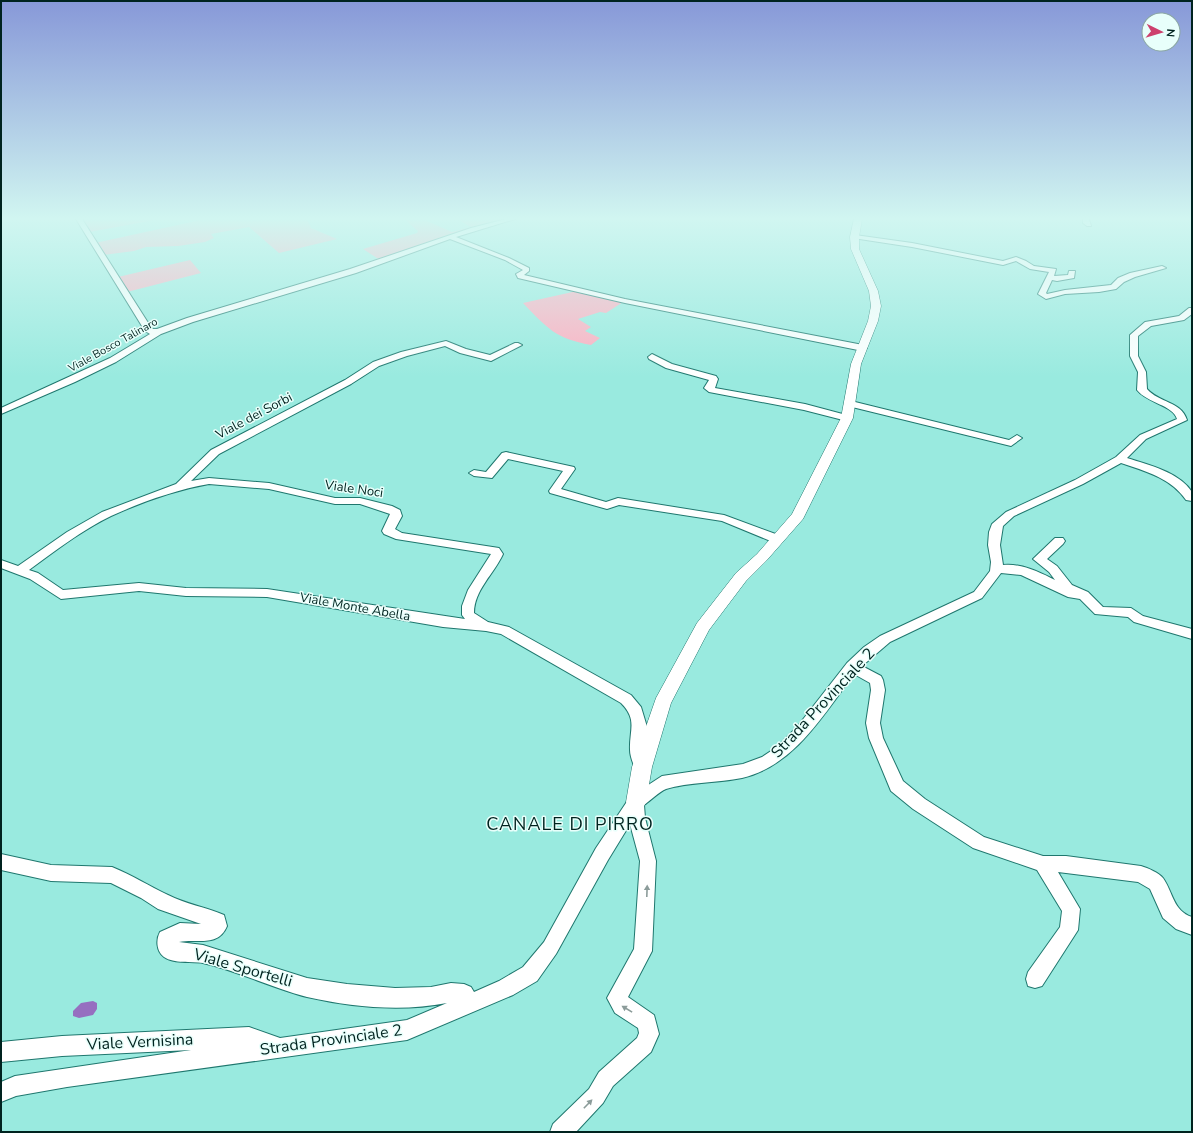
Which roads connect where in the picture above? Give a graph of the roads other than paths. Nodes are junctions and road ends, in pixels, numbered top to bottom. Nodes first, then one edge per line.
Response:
1 (112, 272) edge
2 (350, 272) edge
3 (524, 272) edge
4 (865, 272) edge
5 (1053, 272) edge
6 (1146, 272) edge
7 (1072, 273) dead end
8 (1051, 278) junction
9 (1192, 310) edge
10 (158, 332) junction
11 (518, 345) dead end
12 (863, 348) junction
13 (652, 357) dead end
14 (851, 404) junction
15 (1, 411) edge
16 (847, 418) junction
17 (1187, 419) edge
18 (1017, 438) dead end
19 (1120, 459) junction
20 (474, 473) dead end
21 (180, 486) junction
22 (1190, 498) dead end
23 (777, 540) junction
24 (1059, 541) dead end
25 (1, 564) edge
26 (20, 570) junction
27 (996, 570) junction
28 (1067, 588) junction
29 (486, 626) junction
30 (1192, 634) edge
31 (852, 667) junction
32 (642, 767) junction
33 (636, 802) junction
34 (1, 862) edge
35 (1043, 864) junction
36 (1192, 926) edge
37 (1035, 979) dead end
38 (469, 1003) junction
39 (279, 1048) junction
40 (1, 1052) edge
41 (1, 1092) edge
42 (561, 1132) edge

1 - 10 street
2 - 10 street, Viale Bosco Talinaro
3 - 12 street
4 - 12 main road
5 - 8 street
6 - 8 street
7 - 8 street
9 - 17 street
10 - 15 street, Viale Bosco Talinaro
11 - 21 street, Viale dei Sorbi
12 - 14 main road
13 - 16 street
14 - 16 main road
14 - 18 street
16 - 23 main road
17 - 19 street
19 - 22 street
19 - 27 street
20 - 23 street
21 - 26 street, Viale dei Sorbi
21 - 29 street, Viale Noci
23 - 32 main road
24 - 28 street
25 - 26 street, Viale Monte Abella
26 - 29 street, Viale Monte Abella
27 - 28 street
27 - 31 street, Strada Provinciale 2
28 - 30 street
29 - 32 street, Viale Monte Abella
31 - 33 street, Strada Provinciale 2
31 - 35 street
32 - 33 main road
33 - 38 street, Strada Provinciale 2
42 -> 33 street
34 - 38 street, Viale Sportelli
35 - 36 street
35 - 37 street
38 - 39 street, Strada Provinciale 2
39 - 40 street, Viale Vernisina
39 - 41 street, Strada Provinciale 2

